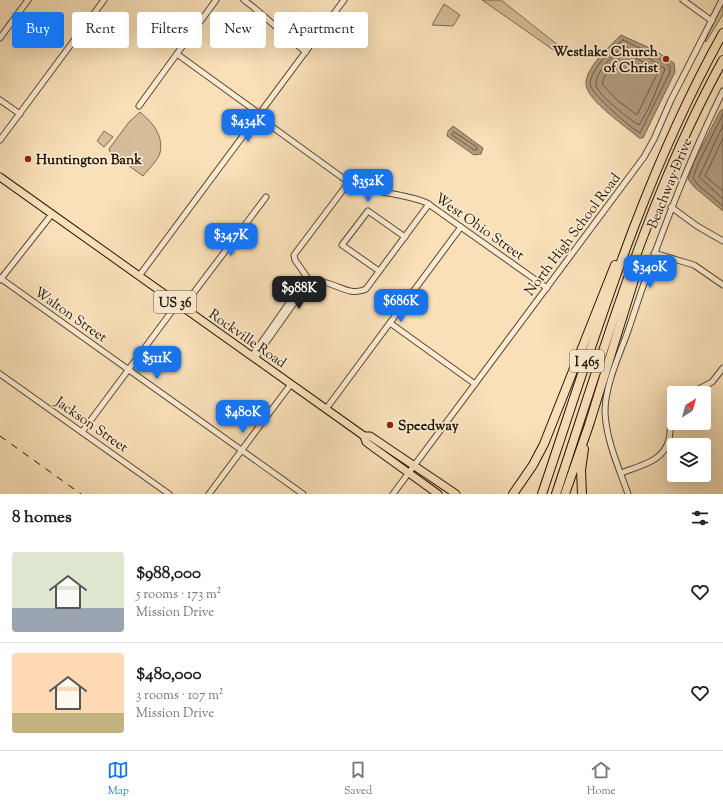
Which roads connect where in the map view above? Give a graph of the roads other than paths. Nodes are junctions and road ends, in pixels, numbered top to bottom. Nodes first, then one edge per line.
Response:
1 (28, 0) edge
2 (104, 0) edge
3 (216, 0) edge
4 (244, 0) edge
5 (344, 0) edge
6 (682, 0) edge
7 (722, 0) edge
8 (712, 21) junction
9 (723, 32) edge
10 (0, 38) edge
11 (306, 52) junction
12 (177, 54) junction
13 (723, 60) edge
14 (723, 91) edge
15 (0, 100) edge
16 (139, 106) dead end
17 (20, 114) junction
18 (259, 115) junction
19 (0, 140) edge
20 (0, 178) edge
21 (348, 182) junction
22 (266, 196) dead end
23 (429, 204) junction
24 (671, 208) junction
25 (52, 214) junction
26 (462, 227) junction
27 (632, 228) junction
28 (404, 237) junction
29 (723, 241) edge
30 (640, 245) junction
31 (654, 253) junction
32 (379, 271) junction
33 (139, 276) junction
34 (0, 279) edge
35 (308, 280) junction
36 (723, 285) edge
37 (547, 288) junction
38 (180, 305) junction
39 (390, 323) junction
40 (254, 357) junction
41 (723, 368) edge
42 (129, 370) junction
43 (0, 374) edge
44 (291, 384) junction
45 (475, 384) junction
46 (704, 386) edge
47 (326, 409) junction
48 (589, 425) junction
49 (669, 430) edge
50 (82, 432) junction
51 (364, 436) junction
52 (242, 450) junction
53 (414, 466) junction
54 (409, 473) junction
55 (621, 473) junction
56 (169, 494) edge
57 (209, 494) edge
58 (303, 494) edge
59 (393, 494) edge
60 (438, 494) edge
61 (456, 494) edge
62 (513, 494) edge
63 (542, 494) edge
64 (556, 494) edge
65 (565, 494) edge
66 (582, 494) edge
67 (628, 494) edge

1 - 10 street
2 - 17 street
3 - 12 street
4 - 11 street
5 - 11 street
6 - 8 street
7 - 8 street, North High School Road
8 - 37 street, North High School Road
9 - 27 highway, I 465
11 - 18 street
12 - 16 street
12 - 18 street, West Ohio Street
13 - 30 highway, I 465
14 - 24 street, Beachway Drive
15 - 17 street
17 - 19 street
18 - 21 street, West Ohio Street
18 - 33 street
20 - 25 main road, Rockville Road / US 36
21 - 23 street, West Ohio Street
21 - 35 street
22 - 38 street
23 - 26 street, West Ohio Street
23 - 28 street
24 - 29 street
24 - 31 street, Beachway Drive
25 - 33 main road, Rockville Road / US 36
25 - 34 street
26 - 37 street, West Ohio Street
26 - 39 street
27 - 62 highway
27 - 63 highway, I 465
28 - 32 street
28 - 32 street
30 - 48 highway
30 - 64 highway, I 465
31 - 36 street
31 - 55 street, Beachway Drive
32 - 35 street
33 - 38 main road, Rockville Road / US 36
34 - 42 street, Walton Street
35 - 40 street
37 - 45 street, North High School Road
38 - 40 main road, Rockville Road / US 36
38 - 42 street
39 - 45 street
39 - 47 street
40 - 44 main road, Rockville Road / US 36
41 - 46 street
42 - 50 street
42 - 52 street, Walton Street
43 - 50 street, Jackson Street
44 - 47 main road, Rockville Road / US 36
44 - 52 street
45 - 53 street, North High School Road
47 - 51 main road, Rockville Road / US 36
48 - 65 highway
48 - 66 highway
49 - 55 street
50 - 56 street, Jackson Street
51 - 53 main road, Rockville Road / US 36
51 - 54 main road, Rockville Road / US 36
52 - 57 street
52 - 58 street, Walton Street
53 - 54 street, North High School Road
53 - 61 main road, Rockville Road / US 36
54 - 59 street, North High School Road
54 - 60 main road, Rockville Road / US 36
55 - 67 street, Beachway Drive

